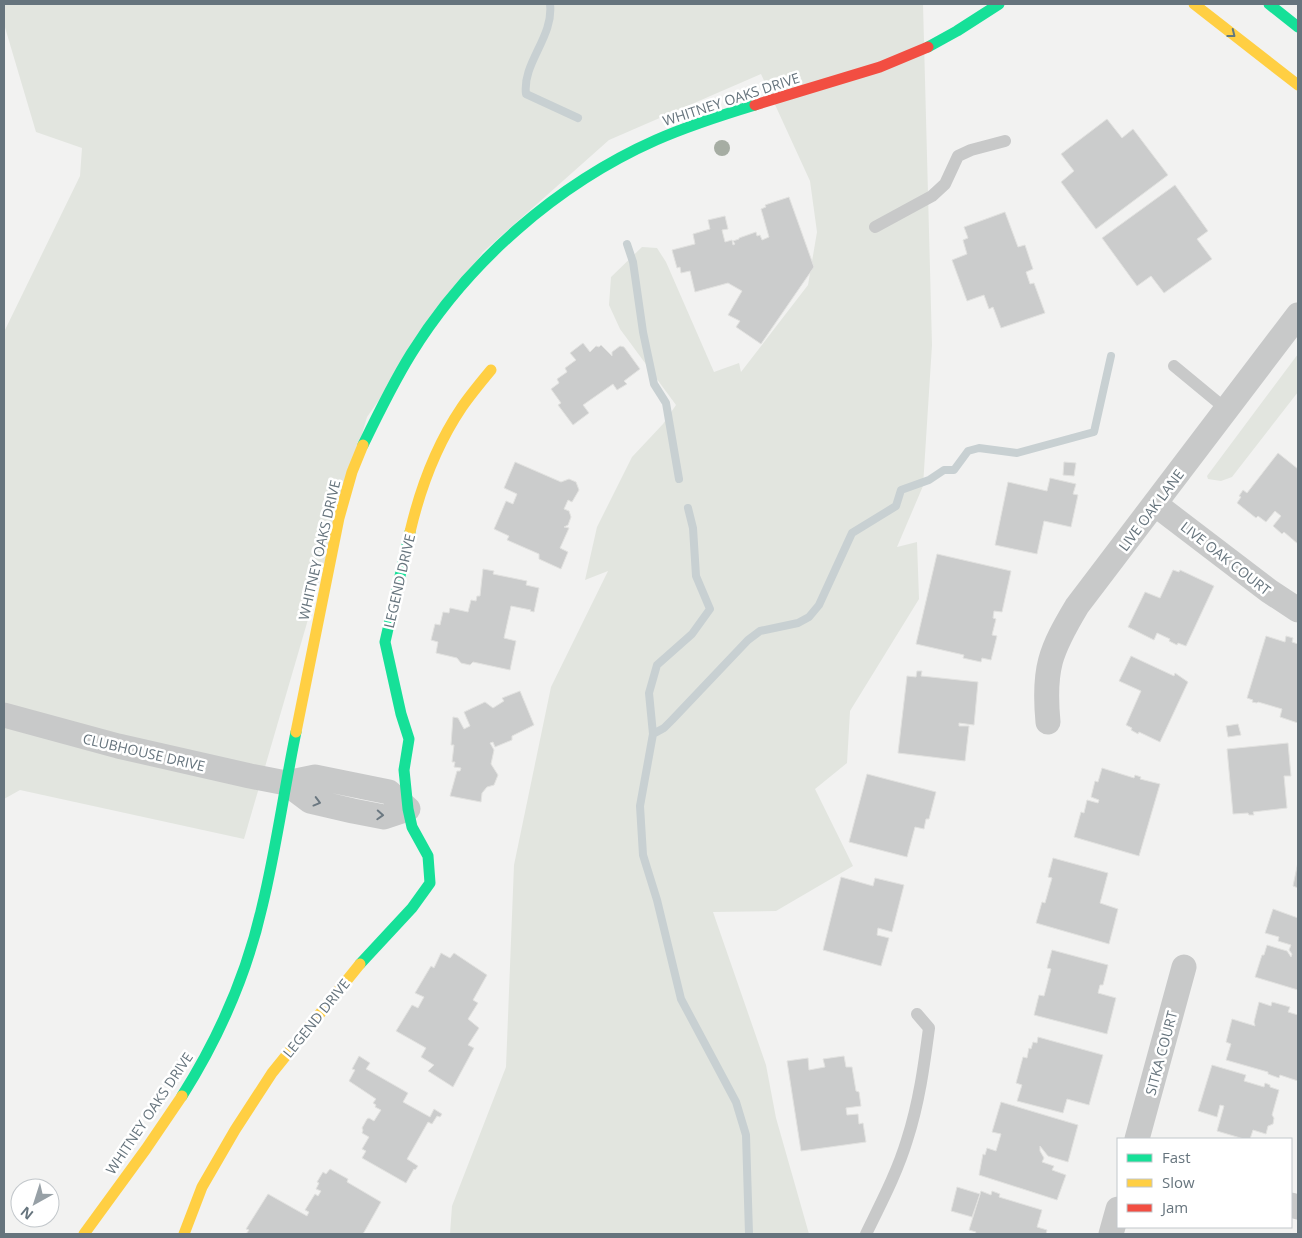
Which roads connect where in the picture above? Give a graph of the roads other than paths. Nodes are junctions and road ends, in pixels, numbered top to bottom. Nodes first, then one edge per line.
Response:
1 (999, 4) edge
2 (1194, 4) edge
3 (1268, 4) edge
4 (1298, 27) edge
5 (1298, 85) edge
6 (1005, 141) dead end
7 (874, 227) dead end
8 (1298, 315) edge
9 (1174, 366) dead end
10 (490, 370) dead end
11 (1226, 409) junction
12 (1155, 504) junction
13 (1298, 610) edge
14 (4, 716) edge
15 (1048, 722) dead end
16 (286, 783) junction
17 (358, 786) junction
18 (408, 809) junction
19 (353, 811) junction
20 (1184, 967) dead end
21 (917, 1014) dead end
22 (1137, 1138) edge
23 (1117, 1213) edge
24 (84, 1234) edge
25 (184, 1234) edge
26 (866, 1234) edge
27 (1111, 1234) edge

1 - 16 street, WHITNEY OAKS DRIVE
2 -> 5 street
3 - 4 street
6 - 7 lane
8 - 11 street, LIVE OAK LANE
9 - 11 lane
10 - 18 street, LEGEND DRIVE
11 - 12 street, LIVE OAK LANE
12 - 13 street, LIVE OAK COURT
12 - 15 street, LIVE OAK LANE
14 - 16 street, CLUBHOUSE DRIVE
16 - 17 street
16 -> 19 street
16 - 24 street, WHITNEY OAKS DRIVE
17 - 18 street
17 - 19 street
19 -> 18 street
18 - 25 street, LEGEND DRIVE
20 - 22 street, SITKA COURT
21 - 26 lane
23 - 27 street

